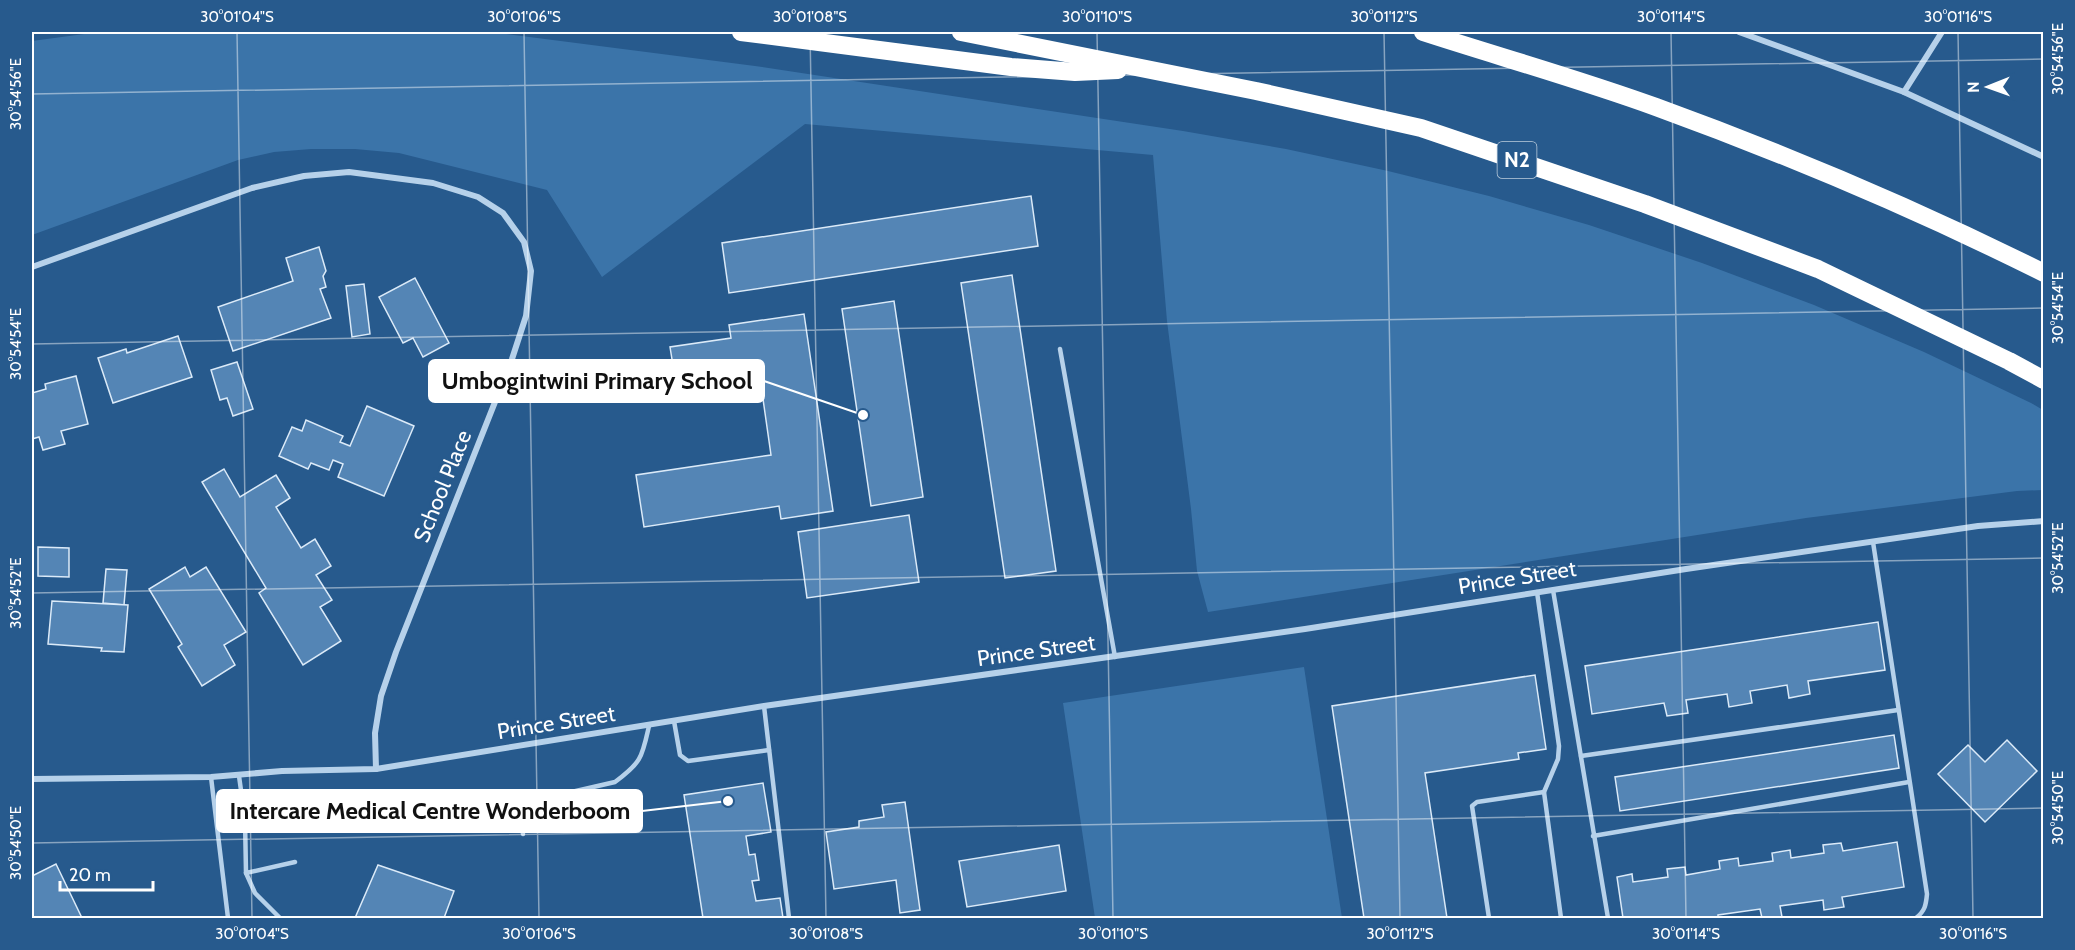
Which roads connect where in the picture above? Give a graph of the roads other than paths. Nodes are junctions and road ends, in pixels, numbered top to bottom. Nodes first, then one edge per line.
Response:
1 (741, 32) edge
2 (961, 32) edge
3 (1423, 32) edge
4 (1739, 32) edge
5 (1942, 32) edge
6 (1147, 69) junction
7 (1904, 92) junction
8 (2043, 157) edge
9 (32, 267) edge
10 (2043, 273) edge
11 (1060, 349) dead end
12 (2043, 380) edge
13 (2043, 521) edge
14 (1873, 542) junction
15 (1553, 590) junction
16 (1538, 592) junction
17 (1115, 657) junction
18 (764, 706) junction
19 (1898, 710) junction
20 (674, 721) junction
21 (649, 726) junction
22 (769, 750) junction
23 (1581, 756) junction
24 (376, 768) junction
25 (239, 776) junction
26 (211, 777) junction
27 (32, 779) edge
28 (1909, 782) junction
29 (1544, 792) junction
30 (518, 804) junction
31 (463, 817) dead end
32 (523, 834) dead end
33 (1593, 836) junction
34 (295, 862) dead end
35 (246, 873) junction
36 (228, 918) edge
37 (280, 918) edge
38 (789, 918) edge
39 (1489, 918) edge
40 (1561, 918) edge
41 (1608, 918) edge
42 (1916, 918) edge

1 - 6 highway
2 - 6 highway, N2
3 - 10 highway
4 - 7 street
5 - 7 street
6 - 12 highway, N2
7 - 8 street
9 - 24 street, School Place
11 - 17 lane
13 - 14 street, Prince Street
14 - 15 street, Prince Street
14 - 19 lane
15 - 16 street, Prince Street
15 - 23 lane
16 - 17 street, Prince Street
16 - 29 lane
17 - 18 street, Prince Street
18 - 20 street, Prince Street
18 - 22 lane
19 - 23 lane
19 - 28 lane
20 - 21 street, Prince Street
20 - 22 lane
21 - 24 street, Prince Street
21 - 30 lane
22 - 38 lane
23 - 33 lane
24 - 25 street, Prince Street
25 - 26 street, Prince Street
25 - 35 lane
26 - 27 street, Prince Street
26 - 36 lane
28 - 33 lane
28 - 42 lane
29 - 39 lane
29 - 40 lane
30 - 31 lane
30 - 32 lane
33 - 41 lane
34 - 35 lane
35 - 37 lane

